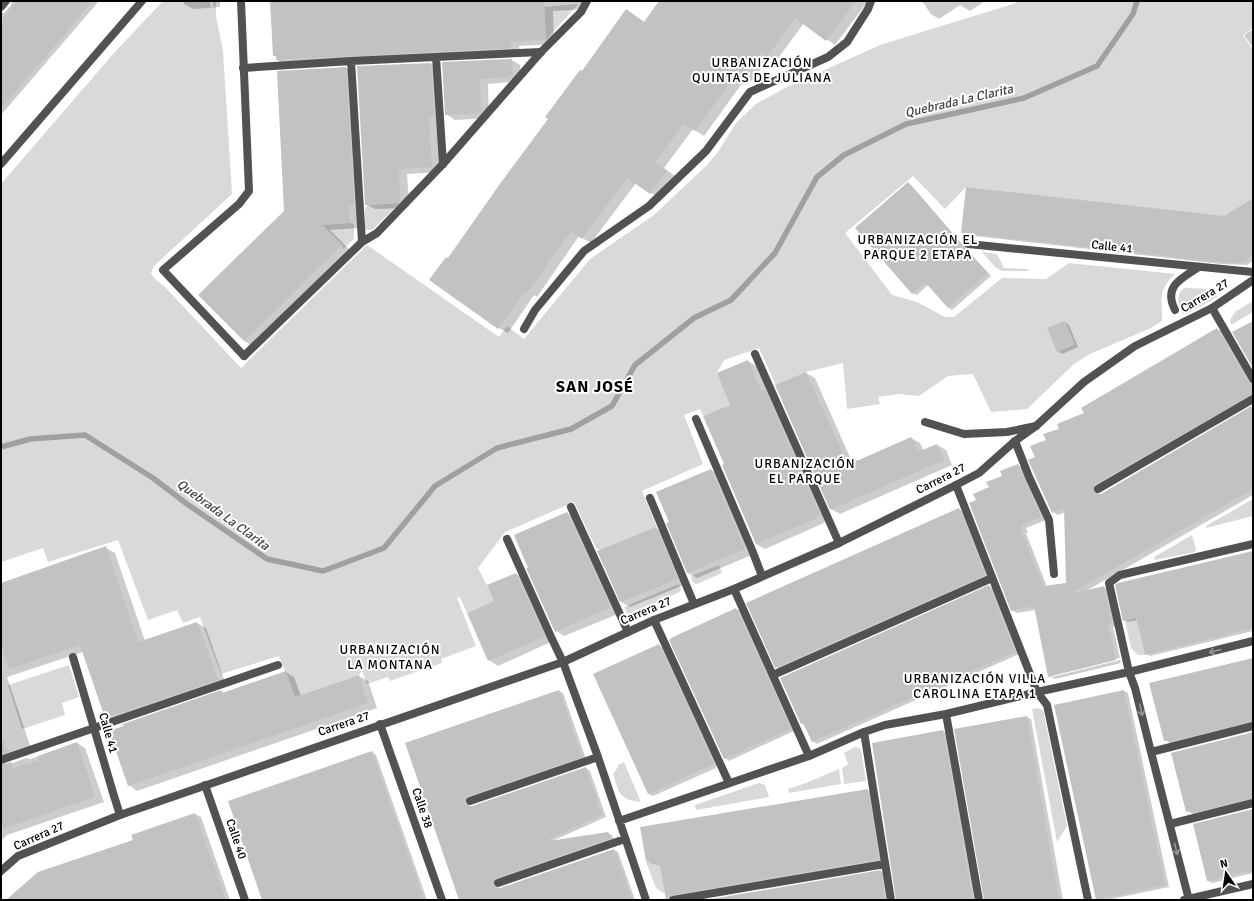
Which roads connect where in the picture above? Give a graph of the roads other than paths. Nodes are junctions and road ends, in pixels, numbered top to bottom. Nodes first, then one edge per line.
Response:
1 (6, 1) edge
2 (142, 1) edge
3 (241, 1) edge
4 (587, 1) edge
5 (871, 1) edge
6 (1, 7) edge
7 (541, 52) junction
8 (436, 57) junction
9 (351, 61) junction
10 (243, 68) junction
11 (1, 164) edge
12 (443, 164) junction
13 (362, 242) junction
14 (968, 244) dead end
15 (1198, 267) junction
16 (1253, 272) edge
17 (1253, 280) edge
18 (1212, 308) junction
19 (1175, 310) dead end
20 (524, 329) dead end
21 (755, 354) dead end
22 (1253, 379) edge
23 (1253, 399) edge
24 (696, 419) dead end
25 (925, 422) dead end
26 (1036, 426) junction
27 (1016, 441) junction
28 (956, 485) junction
29 (1098, 488) dead end
30 (650, 498) dead end
31 (571, 507) dead end
32 (507, 539) dead end
33 (839, 543) junction
34 (1253, 544) edge
35 (1054, 574) dead end
36 (762, 576) junction
37 (992, 578) junction
38 (734, 589) junction
39 (694, 604) junction
40 (654, 620) junction
41 (628, 632) junction
42 (1253, 641) edge
43 (73, 657) dead end
44 (563, 662) junction
45 (278, 665) dead end
46 (1129, 672) junction
47 (773, 675) junction
48 (1037, 692) junction
49 (946, 714) junction
50 (380, 724) junction
51 (1253, 726) edge
52 (94, 727) junction
53 (864, 732) junction
54 (1151, 752) junction
55 (809, 756) junction
56 (598, 757) junction
57 (1, 760) edge
58 (729, 783) junction
59 (205, 785) junction
60 (470, 801) dead end
61 (1253, 803) edge
62 (120, 815) junction
63 (619, 821) junction
64 (1170, 824) junction
65 (625, 839) junction
66 (885, 864) junction
67 (1, 870) edge
68 (498, 883) dead end
69 (1253, 884) edge
70 (245, 900) edge
71 (442, 900) edge
72 (646, 900) edge
73 (673, 900) edge
74 (891, 900) edge
75 (979, 900) edge
76 (1088, 900) edge
77 (1187, 900) edge

1 - 6 street
2 - 11 street
3 - 10 street
4 - 7 street
5 - 20 street
7 - 8 street
7 - 12 street
8 - 9 street
8 - 12 street
9 - 10 street
9 - 13 street
10 - 13 street
12 - 13 street
14 - 15 street, Calle 41
15 - 16 street, Calle 41
15 - 19 street
17 - 18 street, Carrera 27
18 - 22 street
18 - 26 street, Carrera 27
21 - 33 street
23 - 29 street
24 - 36 street
25 - 26 street
26 - 27 street, Carrera 27
27 - 28 street, Carrera 27
27 - 35 street
28 - 33 street, Carrera 27
28 - 37 street
30 - 39 street
31 - 41 street
32 - 44 street
33 - 36 street, Carrera 27
34 - 46 street
36 - 38 street, Carrera 27
37 - 47 street
37 - 48 street
38 - 39 street, Carrera 27
38 - 47 street
39 - 40 street, Carrera 27
40 - 41 street, Carrera 27
40 - 58 street
41 - 44 street, Carrera 27
42 -> 46 street
43 - 52 street, Calle 41
44 - 50 street, Carrera 27
44 - 56 street
45 - 52 street
46 - 48 street
46 -> 54 street
47 - 55 street
48 - 49 street
48 - 76 street
49 - 53 street
49 - 75 street
50 - 59 street, Carrera 27
50 - 71 street, Calle 38
51 - 54 street
52 - 57 street
52 - 62 street, Calle 41
53 - 55 street
53 - 66 street
54 - 64 street
55 - 58 street
56 - 60 street
56 - 63 street
58 - 63 street
59 - 62 street, Carrera 27
59 - 70 street, Calle 40
61 - 64 street
62 - 67 street, Carrera 27
63 - 65 street
64 -> 77 street
65 - 68 street
65 - 72 street
66 - 73 street
66 - 74 street
69 - 77 street

